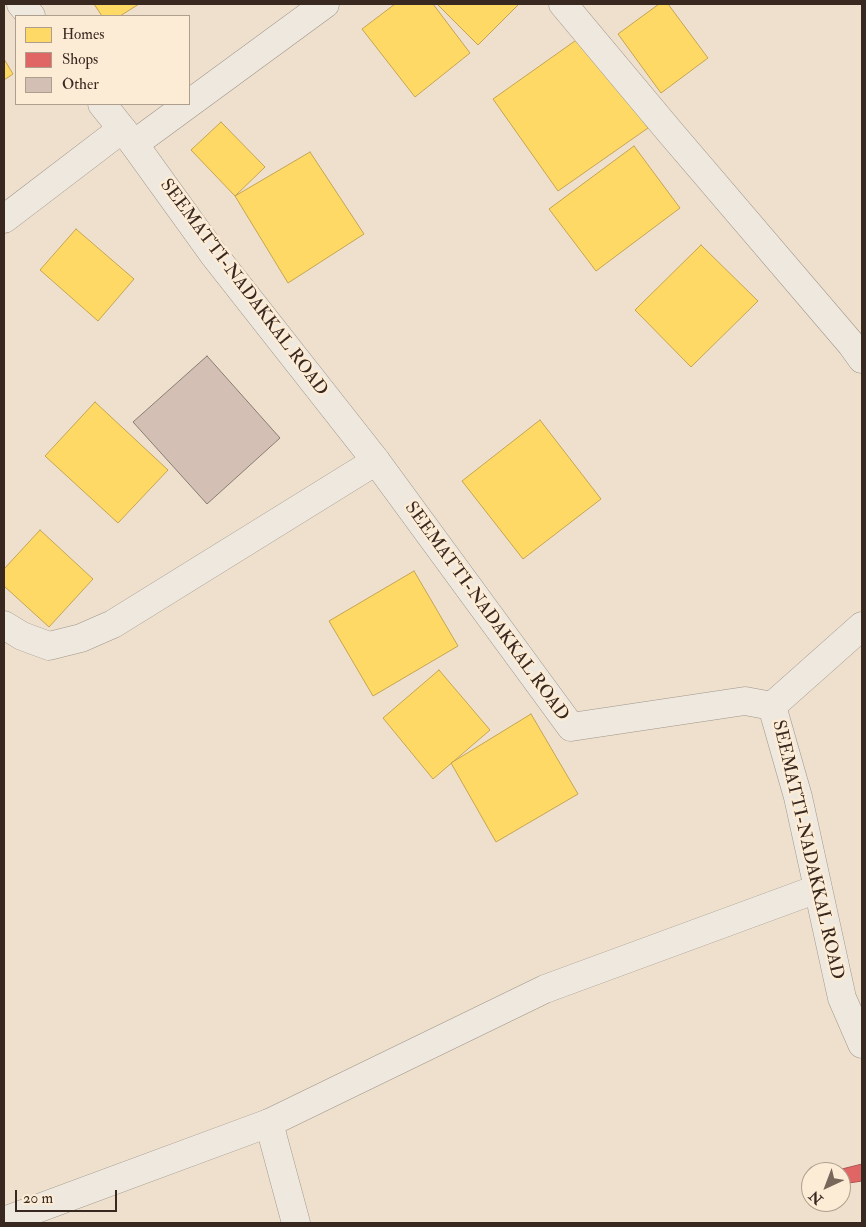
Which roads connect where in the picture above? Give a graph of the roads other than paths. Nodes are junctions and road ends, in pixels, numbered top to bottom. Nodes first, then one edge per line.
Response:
1 (21, 4) edge
2 (325, 4) edge
3 (563, 4) edge
4 (30, 15) edge
5 (190, 94) edge
6 (103, 105) edge
7 (174, 105) edge
8 (128, 136) junction
9 (4, 218) edge
10 (862, 359) edge
11 (376, 461) junction
12 (4, 625) edge
13 (862, 626) edge
14 (772, 706) junction
15 (817, 889) junction
16 (862, 1044) edge
17 (269, 1123) junction
18 (4, 1221) edge
19 (296, 1223) edge

1 - 4 street
2 - 5 street
3 - 10 street
6 - 8 street, SEEMATTI-NADAKKAL ROAD
7 - 8 street
8 - 9 street
8 - 11 street, SEEMATTI-NADAKKAL ROAD
11 - 12 street
11 - 14 street, SEEMATTI-NADAKKAL ROAD
13 - 14 street
14 - 15 street, SEEMATTI-NADAKKAL ROAD
15 - 16 street, SEEMATTI-NADAKKAL ROAD
15 - 17 street
17 - 18 street
17 - 19 street

